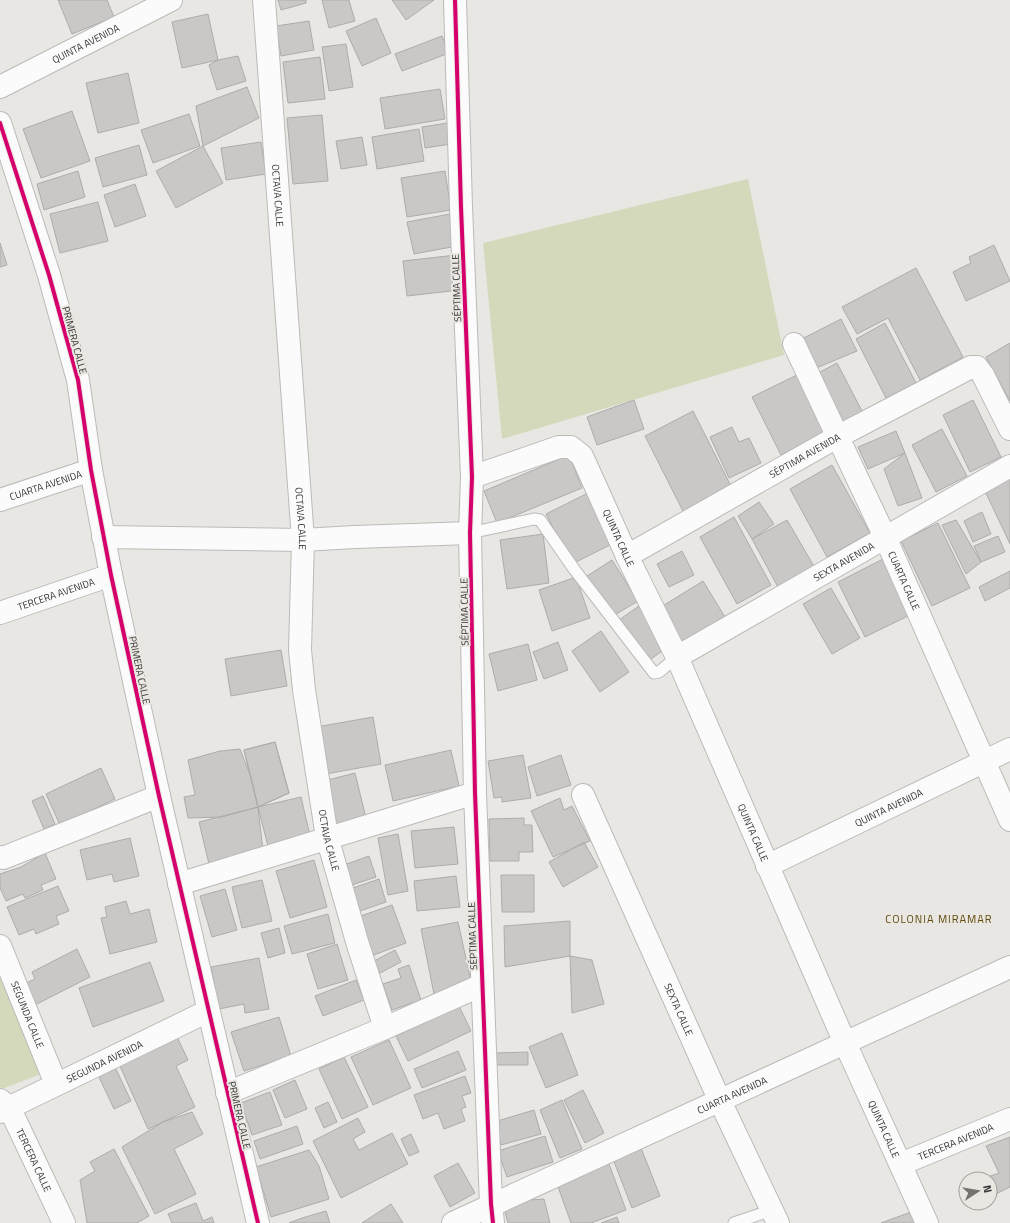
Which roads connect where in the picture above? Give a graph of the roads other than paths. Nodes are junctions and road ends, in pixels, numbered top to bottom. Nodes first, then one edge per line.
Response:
1 (171, 0) edge
2 (264, 0) edge
3 (455, 0) edge
4 (0, 87) edge
5 (0, 123) edge
6 (794, 344) dead end
7 (1010, 429) edge
8 (837, 437) junction
9 (1010, 466) edge
10 (91, 470) junction
11 (472, 476) junction
12 (0, 500) edge
13 (470, 533) junction
14 (103, 537) junction
15 (885, 537) junction
16 (303, 540) junction
17 (627, 556) junction
18 (111, 575) junction
19 (0, 613) edge
20 (677, 657) junction
21 (1010, 749) edge
22 (984, 762) junction
23 (475, 792) junction
24 (583, 795) dead end
25 (159, 796) junction
26 (1010, 820) edge
27 (327, 837) junction
28 (0, 857) edge
29 (767, 866) junction
30 (179, 884) junction
31 (0, 946) edge
32 (1010, 967) edge
33 (482, 984) junction
34 (208, 1011) junction
35 (385, 1028) junction
36 (845, 1043) junction
37 (56, 1084) junction
38 (227, 1093) junction
39 (720, 1099) junction
40 (3, 1106) edge
41 (1010, 1119) edge
42 (901, 1164) junction
43 (492, 1214) edge
44 (775, 1216) edge
45 (64, 1223) edge
46 (258, 1223) edge
47 (453, 1223) edge
48 (734, 1223) edge
49 (927, 1223) edge

1 - 4 street, QUINTA AVENIDA
2 - 16 street, OCTAVA CALLE
3 - 11 street, SÉPTIMA CALLE
5 - 10 street, PRIMERA CALLE
6 - 8 street, CUARTA CALLE
7 - 8 street, SÉPTIMA AVENIDA
8 - 15 street, CUARTA CALLE
8 - 17 street, SÉPTIMA AVENIDA
9 - 15 street, SEXTA AVENIDA
10 - 12 street, CUARTA AVENIDA
10 - 14 street, PRIMERA CALLE
11 - 13 street, SÉPTIMA CALLE
11 - 17 street, QUINTA CALLE
13 - 16 street
13 - 20 lane
13 - 23 street, SÉPTIMA CALLE
14 - 16 street
14 - 18 street, PRIMERA CALLE
15 - 20 street, SEXTA AVENIDA
15 - 22 street, CUARTA CALLE
16 - 27 street, OCTAVA CALLE
17 - 20 street, QUINTA CALLE
18 - 19 street, TERCERA AVENIDA
18 - 25 street, PRIMERA CALLE
20 - 29 street, QUINTA CALLE
21 - 22 street, QUINTA AVENIDA
22 - 26 street, CUARTA CALLE
22 - 29 street, QUINTA AVENIDA
23 - 27 street
23 - 33 street, SÉPTIMA CALLE
24 - 39 street, SEXTA CALLE
25 - 28 street
25 - 30 street, PRIMERA CALLE
27 - 30 street
27 - 35 street, OCTAVA CALLE
29 - 36 street, QUINTA CALLE
30 - 34 street, PRIMERA CALLE
31 - 37 street, SEGUNDA CALLE
32 - 36 street, CUARTA AVENIDA
33 - 35 street
33 - 43 street, SÉPTIMA CALLE
34 - 37 street, SEGUNDA AVENIDA
34 - 38 street, PRIMERA CALLE
35 - 38 street
36 - 39 street, CUARTA AVENIDA
36 - 42 street, QUINTA CALLE
37 - 40 street, SEGUNDA AVENIDA
38 - 46 street, PRIMERA CALLE
39 - 43 street, CUARTA AVENIDA
39 - 44 street, SEXTA CALLE
40 - 45 street, TERCERA CALLE
41 - 42 street, TERCERA AVENIDA
42 - 49 street, QUINTA CALLE
43 - 47 street, CUARTA AVENIDA
44 - 48 lane

